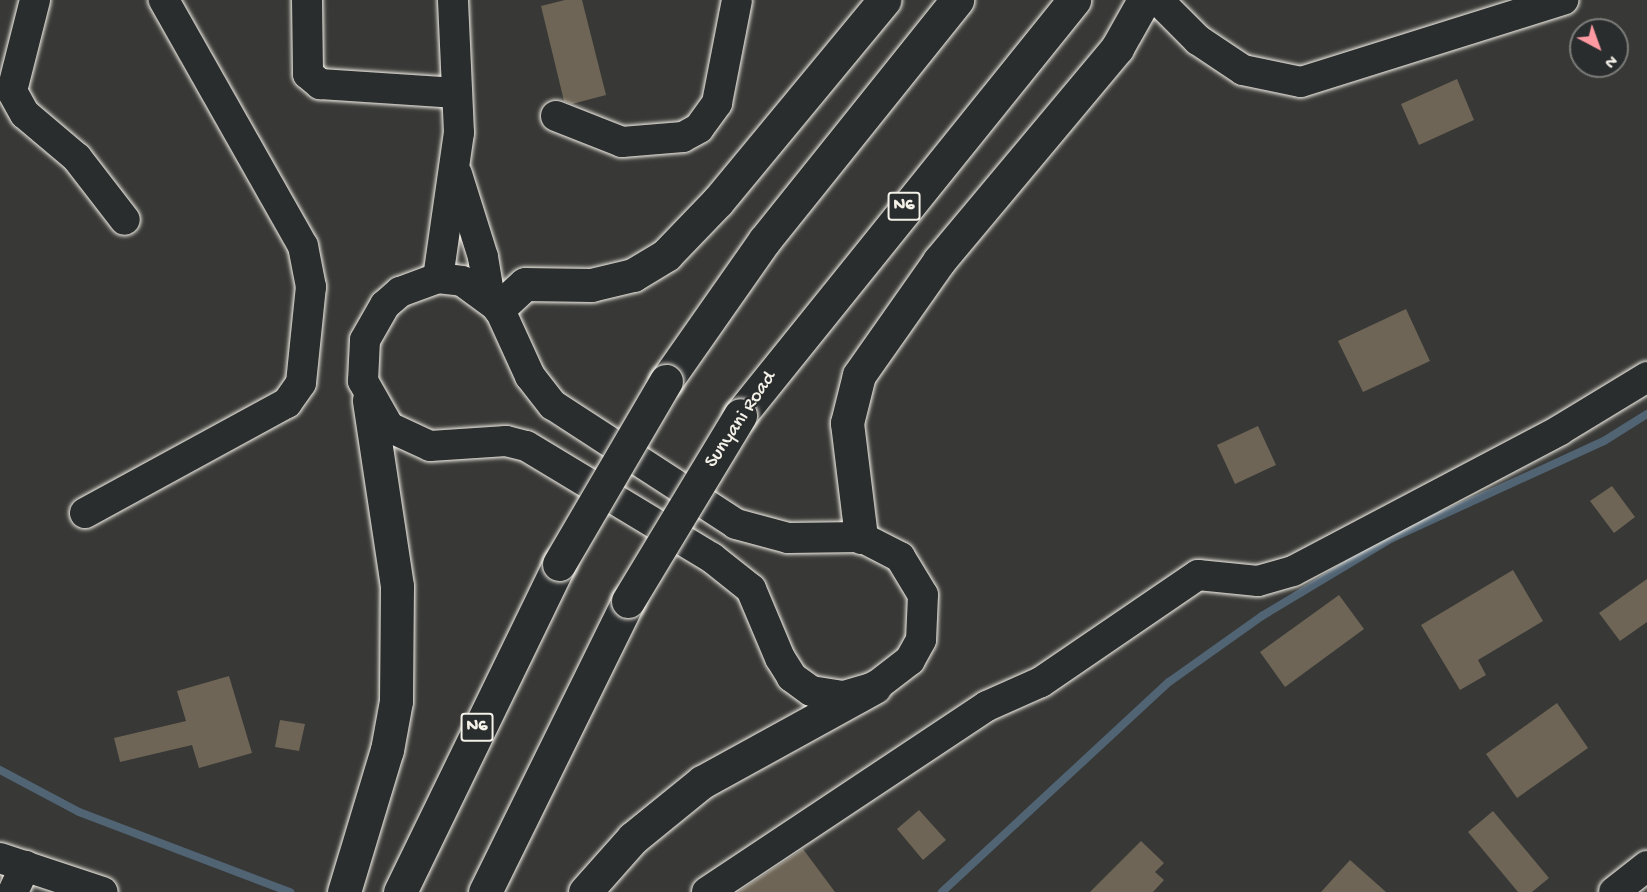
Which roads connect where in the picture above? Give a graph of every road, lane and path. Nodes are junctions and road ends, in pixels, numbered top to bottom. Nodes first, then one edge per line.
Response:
1 (35, 0) edge
2 (164, 0) edge
3 (307, 0) edge
4 (453, 0) edge
5 (737, 0) edge
6 (884, 0) edge
7 (957, 0) edge
8 (1074, 0) edge
9 (1144, 0) edge
10 (1158, 0) edge
11 (1563, 0) edge
12 (457, 93) junction
13 (556, 116) dead end
14 (455, 168) junction
15 (125, 220) dead end
16 (438, 278) junction
17 (495, 304) junction
18 (1647, 377) edge
19 (369, 400) junction
20 (86, 513) dead end
21 (861, 537) junction
22 (875, 687) junction
23 (1647, 866) edge
24 (12, 872) edge
25 (53, 884) edge
26 (103, 892) edge
27 (344, 892) edge
28 (400, 892) edge
29 (485, 892) edge
30 (585, 892) edge
31 (707, 892) edge
32 (1614, 892) edge

1 - 15 street
2 - 20 street
3 - 12 street
4 - 12 street
5 - 13 street
6 - 17 main road
7 - 28 main road, N6, bridge
8 - 29 main road, Sunyani Road / N6, bridge
9 - 21 main road
10 - 11 street
12 - 14 street
14 - 16 street
14 - 17 street
16 - 17 street
16 - 19 street
17 - 21 street
18 - 31 street
19 - 22 street
19 - 27 main road
21 - 22 street
22 - 30 main road
23 - 32 street
24 - 25 street
25 - 26 street

